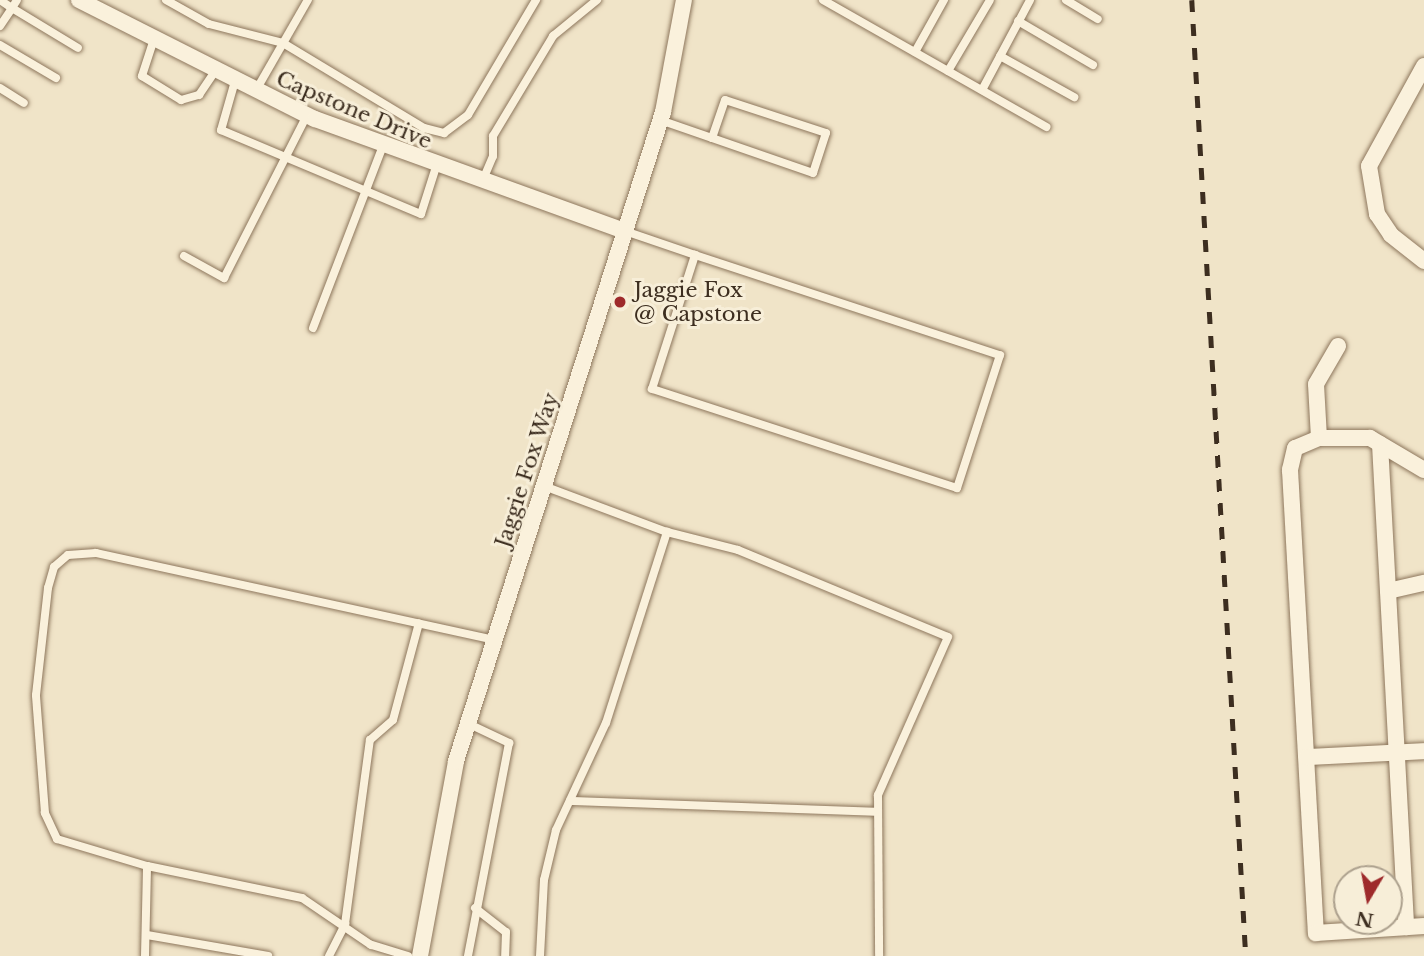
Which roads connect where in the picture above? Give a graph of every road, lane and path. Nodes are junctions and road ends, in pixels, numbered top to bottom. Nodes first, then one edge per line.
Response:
1 (0, 0) edge
2 (79, 0) edge
3 (166, 0) edge
4 (308, 0) edge
5 (536, 0) edge
6 (597, 0) edge
7 (684, 0) edge
8 (823, 0) edge
9 (944, 0) edge
10 (990, 0) edge
11 (1030, 0) edge
12 (1066, 0) edge
13 (15, 4) edge
14 (1098, 19) dead end
15 (1018, 21) junction
16 (0, 26) edge
17 (153, 39) junction
18 (283, 43) junction
19 (0, 45) edge
20 (78, 48) dead end
21 (915, 52) junction
22 (1000, 56) junction
23 (1093, 65) dead end
24 (1424, 66) edge
25 (215, 71) junction
26 (948, 71) junction
27 (56, 78) dead end
28 (235, 81) junction
29 (0, 89) edge
30 (982, 90) junction
31 (255, 92) junction
32 (1074, 97) dead end
33 (24, 103) dead end
34 (307, 115) junction
35 (660, 120) junction
36 (1047, 127) dead end
37 (712, 138) junction
38 (383, 146) junction
39 (287, 158) junction
40 (436, 167) junction
41 (482, 183) junction
42 (365, 190) junction
43 (625, 231) junction
44 (695, 255) junction
45 (184, 256) dead end
46 (1424, 261) edge
47 (313, 327) dead end
48 (1338, 346) dead end
49 (1319, 438) junction
50 (1380, 444) junction
51 (1424, 470) edge
52 (544, 486) junction
53 (667, 532) junction
54 (1424, 583) edge
55 (1388, 591) junction
56 (419, 623) junction
57 (494, 640) junction
58 (467, 723) junction
59 (1424, 751) edge
60 (1396, 752) junction
61 (1307, 757) junction
62 (570, 801) junction
63 (878, 812) junction
64 (147, 866) junction
65 (475, 908) junction
66 (345, 924) junction
67 (1424, 926) edge
68 (1406, 927) junction
69 (147, 935) junction
70 (145, 956) edge
71 (268, 956) edge
72 (329, 956) edge
73 (408, 956) edge
74 (420, 956) edge
75 (468, 956) edge
76 (505, 956) edge
77 (540, 956) edge
78 (879, 956) edge

1 - 13 lane
2 - 17 street, Capstone Drive
3 - 18 lane
4 - 18 lane
5 - 18 lane
6 - 41 lane
7 - 35 street, Jaggie Fox Way
8 - 21 lane
9 - 21 lane
10 - 26 lane
11 - 15 lane
12 - 14 lane
13 - 16 lane
13 - 20 lane
15 - 22 lane
15 - 23 lane
17 - 25 street, Capstone Drive
17 - 25 lane
18 - 31 lane
19 - 27 lane
21 - 26 lane
22 - 30 lane
22 - 32 lane
24 - 46 street
25 - 28 street, Capstone Drive
26 - 30 lane
28 - 31 street, Capstone Drive
28 - 39 lane
29 - 33 lane
30 - 36 lane
31 - 34 street, Capstone Drive
34 - 38 street, Capstone Drive
34 - 39 lane
35 - 37 lane
35 - 43 street, Jaggie Fox Way
37 - 37 lane
38 - 40 street, Capstone Drive
38 - 42 lane
39 - 42 lane
39 - 45 lane
40 - 41 street, Capstone Drive
40 - 42 lane
41 - 43 street, Capstone Drive
42 - 47 lane
43 - 44 lane
43 - 52 street, Jaggie Fox Way
44 - 44 lane
48 - 49 street
49 - 50 street
49 - 61 street
50 - 51 street
50 - 55 street
52 - 53 lane
52 - 57 street, Jaggie Fox Way
53 - 62 lane
53 - 63 lane
54 - 55 street
55 - 60 street
56 - 57 lane
56 - 64 lane
56 - 66 lane
57 - 58 street, Jaggie Fox Way
58 - 65 lane
58 - 74 street, Jaggie Fox Way
59 - 60 street
60 - 61 street
60 - 68 street
61 - 68 street
62 - 63 lane
62 - 77 lane
63 - 78 lane
64 - 66 lane
64 - 69 lane
65 - 75 lane
65 - 76 lane
66 - 72 lane
66 - 73 lane
67 - 68 street
69 - 70 lane
69 - 71 lane

